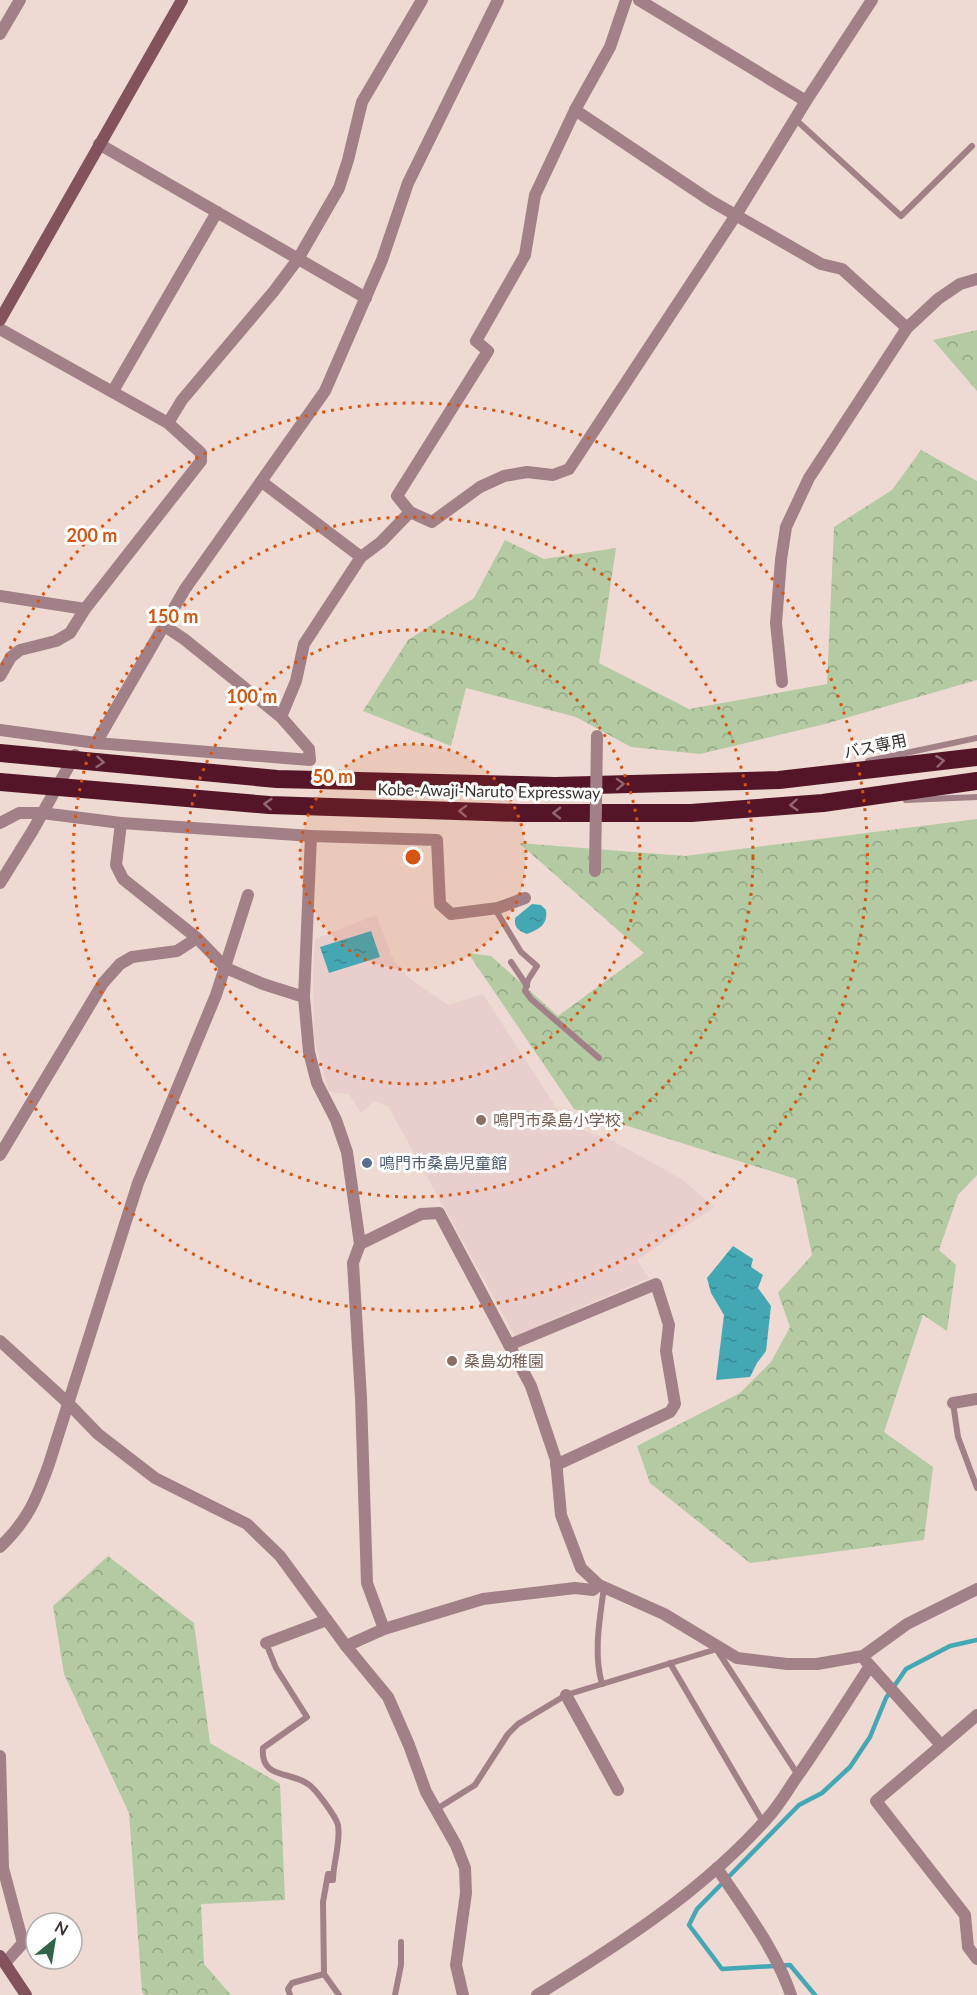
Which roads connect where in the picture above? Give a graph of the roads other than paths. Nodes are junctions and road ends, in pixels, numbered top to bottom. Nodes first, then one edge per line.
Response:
1 (20, 0) edge
2 (182, 0) edge
3 (422, 0) edge
4 (498, 0) edge
5 (626, 0) edge
6 (639, 0) edge
7 (872, 0) edge
8 (1, 30) edge
9 (806, 101) junction
10 (575, 110) junction
11 (795, 119) junction
12 (99, 144) junction
13 (972, 146) dead end
14 (217, 212) junction
15 (736, 215) junction
16 (297, 259) junction
17 (977, 279) edge
18 (366, 298) junction
19 (0, 320) edge
20 (0, 328) edge
21 (907, 328) junction
22 (113, 391) junction
23 (168, 423) junction
24 (262, 482) junction
25 (411, 512) junction
26 (361, 557) junction
27 (0, 596) edge
28 (85, 609) junction
29 (163, 625) junction
30 (0, 676) edge
31 (782, 682) dead end
32 (280, 717) junction
33 (0, 730) edge
34 (597, 736) dead end
35 (977, 738) edge
36 (82, 741) junction
37 (96, 743) junction
38 (0, 753) edge
39 (977, 756) edge
40 (779, 780) junction
41 (977, 781) edge
42 (0, 782) edge
43 (977, 797) edge
44 (823, 802) junction
45 (42, 813) junction
46 (0, 823) edge
47 (121, 823) junction
48 (311, 836) junction
49 (595, 871) dead end
50 (0, 883) edge
51 (248, 895) dead end
52 (525, 898) dead end
53 (495, 909) junction
54 (197, 938) junction
55 (511, 962) dead end
56 (226, 968) junction
57 (527, 986) junction
58 (304, 997) junction
59 (598, 1058) dead end
60 (0, 1155) edge
61 (360, 1244) junction
62 (0, 1341) edge
63 (509, 1345) junction
64 (977, 1400) edge
65 (67, 1402) junction
66 (953, 1403) joint
67 (556, 1465) junction
68 (977, 1488) edge
69 (0, 1547) edge
70 (601, 1586) junction
71 (977, 1589) edge
72 (327, 1620) junction
73 (384, 1629) junction
74 (266, 1643) joint
75 (346, 1646) junction
76 (715, 1646) junction
77 (866, 1661) junction
78 (670, 1663) junction
79 (602, 1684) junction
80 (566, 1695) junction
81 (977, 1715) edge
82 (940, 1744) junction
83 (0, 1756) edge
84 (798, 1776) junction
85 (618, 1790) dead end
86 (435, 1810) junction
87 (763, 1822) junction
88 (717, 1868) junction
89 (401, 1942) dead end
90 (977, 1959) edge
91 (2, 1960) edge
92 (324, 1974) junction
93 (26, 1995) edge
94 (291, 1995) edge
95 (339, 1995) edge
96 (395, 1995) edge
97 (463, 1995) edge
98 (537, 1995) edge
99 (791, 1995) edge

1 - 8 street
2 - 12 street
3 - 16 street
4 - 18 street
5 - 10 street
6 - 9 street
7 - 9 street
9 - 11 street
10 - 15 street
10 - 25 street
11 - 13 lane
11 - 15 street
12 - 14 street
12 - 19 street
14 - 16 street
14 - 22 street
15 - 21 street
15 - 25 street
16 - 18 street
16 - 23 street
17 - 21 street
18 - 24 street
20 - 22 street
21 - 31 street
22 - 23 street
23 - 28 street
24 - 26 street
24 - 29 street
25 - 26 street
26 - 32 street
27 - 28 street
28 - 30 street
29 - 32 street
29 - 37 street
32 - 37 street
33 - 36 street
34 - 49 street, bridge
35 - 40 lane, バス専用
36 - 37 street
36 - 45 street
38 -> 40 highway, Kobe-Awaji-Naruto Expressway, bridge
40 -> 39 highway, Kobe-Awaji-Naruto Expressway
41 - 44 highway, Kobe-Awaji-Naruto Expressway
44 -> 42 highway, Kobe-Awaji-Naruto Expressway, bridge
43 - 44 lane
45 - 46 street
45 - 47 street
45 - 50 street
47 - 48 street
47 - 54 street
48 - 53 street
48 - 58 street
51 - 56 street
52 - 53 street
53 - 57 lane
54 - 56 street
54 - 60 street
55 - 57 lane
56 - 58 street
56 - 65 street
57 - 59 lane
58 - 61 street
61 - 63 street
61 - 73 street
62 - 65 street
63 - 67 street
63 - 67 street
64 - 66 street
65 - 69 street
65 - 72 street
66 - 68 lane
67 - 70 street
70 - 73 street
70 - 76 street
70 - 79 lane
71 - 77 street
72 - 74 street
72 - 75 street
73 - 75 street
74 - 92 lane
75 - 86 street
76 - 77 street
76 - 78 lane
76 - 84 lane
77 - 82 street
77 - 84 street
78 - 79 lane
78 - 87 lane
79 - 80 lane
80 - 85 street
80 - 86 lane
81 - 82 street
82 - 90 street
83 - 91 street
84 - 87 street
86 - 97 street
87 - 88 street
88 - 98 street
88 - 99 street
89 - 96 lane
91 - 93 street
92 - 94 lane
92 - 95 lane

